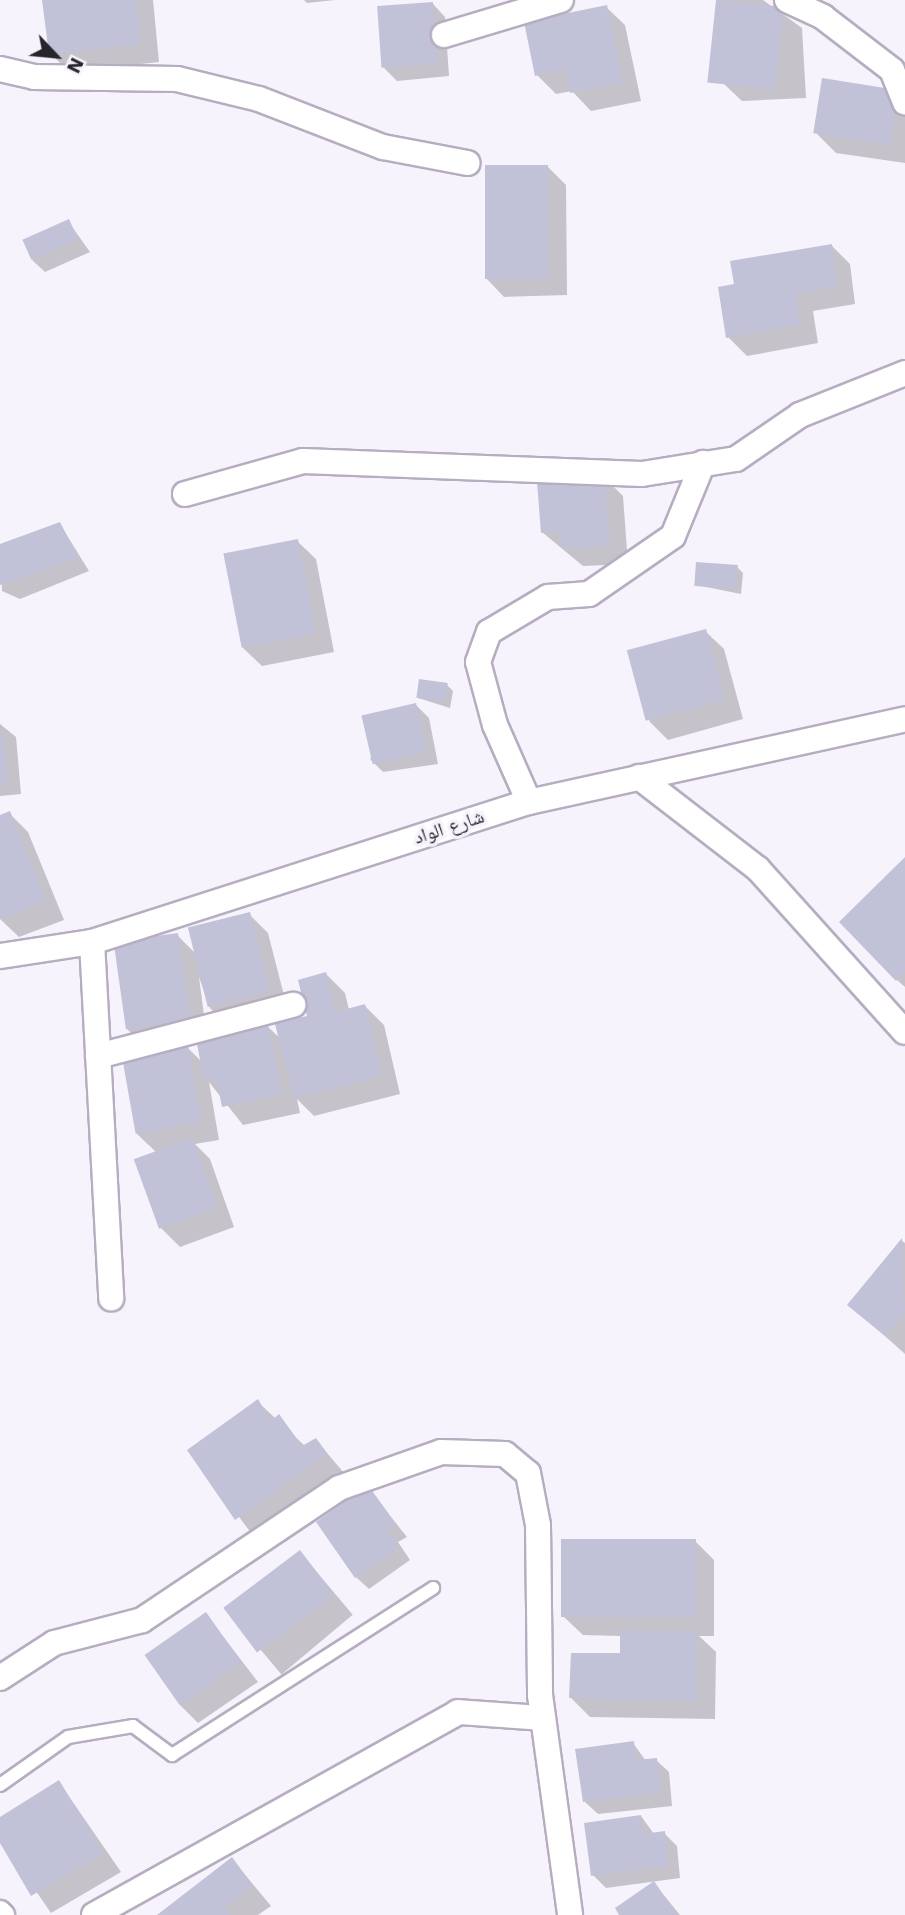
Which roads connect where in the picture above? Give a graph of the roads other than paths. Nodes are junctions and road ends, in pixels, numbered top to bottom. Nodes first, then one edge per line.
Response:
1 (561, 0) edge
2 (787, 0) edge
3 (444, 35) dead end
4 (0, 69) edge
5 (905, 103) edge
6 (468, 163) dead end
7 (905, 373) edge
8 (703, 463) junction
9 (185, 494) dead end
10 (905, 719) edge
11 (639, 777) junction
12 (528, 802) junction
13 (92, 942) junction
14 (0, 956) edge
15 (293, 1005) dead end
16 (905, 1032) edge
17 (98, 1056) junction
18 (111, 1298) dead end
19 (433, 1588) dead end
20 (0, 1678) edge
21 (542, 1718) junction
22 (0, 1785) edge
23 (565, 1912) edge
24 (94, 1915) edge

1 - 3 street
2 - 5 street
4 - 6 street
7 - 8 street
8 - 9 street
8 - 12 street
10 - 11 street, شارع الواد
11 - 12 street, شارع الواد
11 - 16 street
12 - 13 street, شارع الواد
13 - 14 street, شارع الواد
13 - 17 street
15 - 17 street
17 - 18 street
19 - 22 lane
20 - 21 street
21 - 23 street
21 - 24 street

